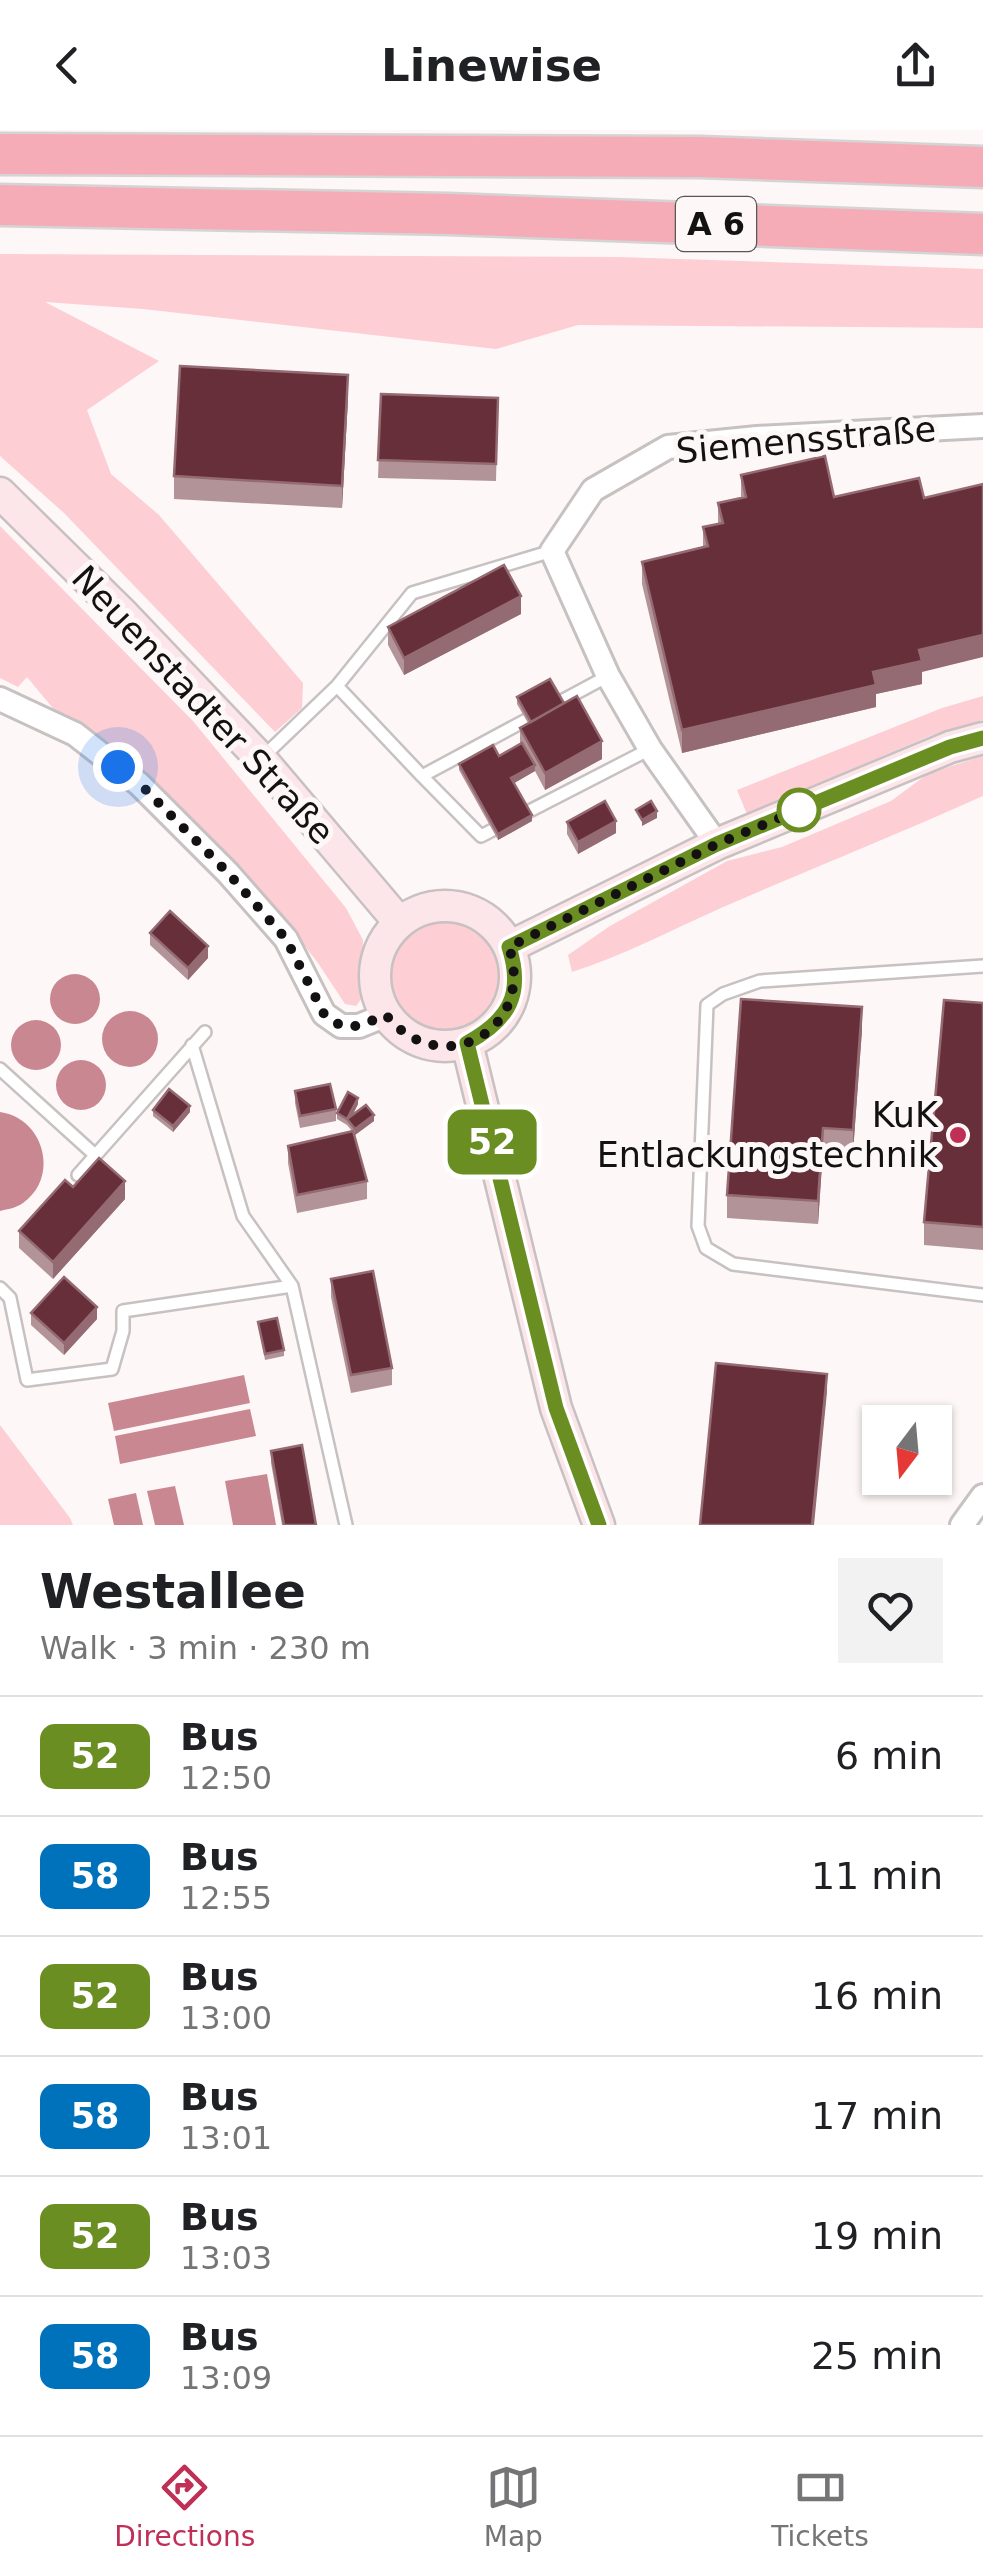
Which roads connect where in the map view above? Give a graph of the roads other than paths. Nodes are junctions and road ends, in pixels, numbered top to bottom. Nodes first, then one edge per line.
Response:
1 (644, 130) edge
2 (0, 154) edge
3 (700, 157) junction
4 (983, 167) edge
5 (0, 205) edge
6 (983, 234) edge
7 (983, 426) edge
8 (0, 493) edge
9 (552, 551) junction
10 (608, 676) junction
11 (336, 686) junction
12 (0, 699) edge
13 (983, 738) edge
14 (650, 749) junction
15 (261, 759) junction
16 (422, 776) junction
17 (717, 844) junction
18 (399, 922) junction
19 (509, 947) junction
20 (983, 966) edge
21 (386, 1015) junction
22 (205, 1032) dead end
23 (467, 1043) junction
24 (192, 1045) junction
25 (0, 1069) edge
26 (94, 1155) junction
27 (78, 1175) edge
28 (292, 1286) junction
29 (0, 1288) edge
30 (983, 1295) edge
31 (983, 1496) edge
32 (346, 1525) edge
33 (598, 1525) edge
34 (962, 1525) edge

1 - 3 highway
2 - 3 highway, A 6
3 - 4 highway, A 6
5 - 6 highway, A 6
7 - 9 street, Siemensstraße
8 - 15 main road, Neuenstadter Straße
9 - 10 street
9 - 11 lane
10 - 14 street
10 - 16 lane
11 - 15 lane
11 - 16 lane
12 - 21 street
13 - 17 main road
14 - 16 lane
14 - 17 street
15 - 18 main road, Neuenstadter Straße
17 - 19 main road
18 - 19 main road
18 - 21 main road
19 - 23 main road
20 - 30 lane
21 - 23 main road
22 - 24 lane
23 - 33 main road
24 - 26 lane
24 - 28 lane
25 - 26 lane
26 - 27 lane
28 - 29 lane
28 - 32 lane
31 - 34 street

